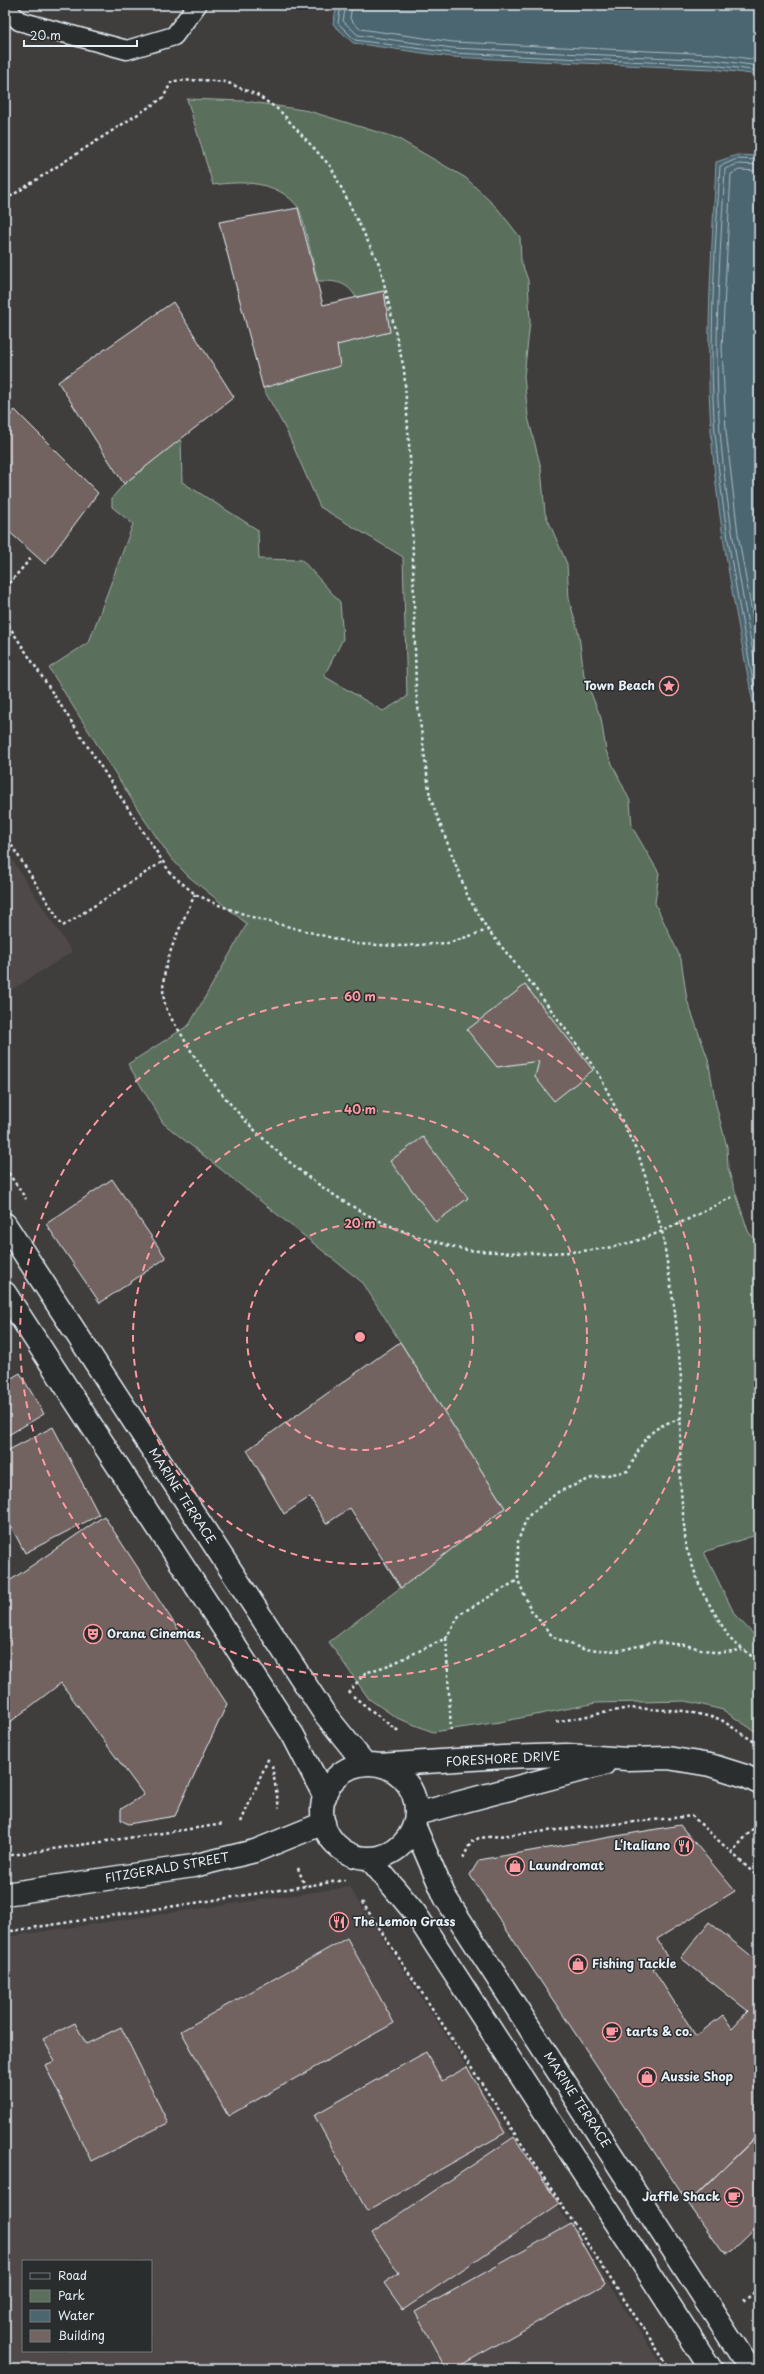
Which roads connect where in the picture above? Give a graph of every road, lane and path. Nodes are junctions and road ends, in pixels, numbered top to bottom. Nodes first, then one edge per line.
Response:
1 (197, 5) edge
2 (5, 7) edge
3 (5, 200) edge
4 (32, 557) dead end
5 (5, 588) edge
6 (5, 620) edge
7 (5, 835) edge
8 (162, 862) junction
9 (195, 894) junction
10 (488, 930) junction
11 (734, 1196) dead end
12 (5, 1224) edge
13 (662, 1231) junction
14 (5, 1293) edge
15 (681, 1419) junction
16 (518, 1580) junction
17 (446, 1638) junction
18 (743, 1650) junction
19 (759, 1662) edge
20 (348, 1692) dead end
21 (452, 1731) dead end
22 (627, 1759) junction
23 (372, 1765) junction
24 (759, 1783) edge
25 (325, 1797) junction
26 (276, 1798) dead end
27 (415, 1819) junction
28 (759, 1822) edge
29 (233, 1823) dead end
30 (324, 1823) junction
31 (225, 1824) dead end
32 (731, 1852) junction
33 (5, 1856) edge
34 (369, 1858) junction
35 (460, 1862) dead end
36 (300, 1873) dead end
37 (759, 1878) edge
38 (347, 1879) dead end
39 (305, 1886) junction
40 (5, 1894) edge
41 (359, 1898) dead end
42 (5, 1932) edge
43 (670, 2369) edge
44 (711, 2369) edge
45 (750, 2369) edge

1 - 2 lane
3 - 10 path
4 - 5 path
6 - 8 path
7 - 8 path
8 - 9 path
9 - 10 path
9 - 13 path
10 - 13 path
11 - 13 path
12 - 23 street, MARINE TERRACE
13 - 15 path
14 - 25 street
15 - 16 path
15 - 18 path
16 - 17 path
16 - 18 path
17 - 20 path
17 - 21 path
18 - 19 path
22 - 23 street, FORESHORE DRIVE
22 - 24 street, FORESHORE DRIVE
22 - 27 street, FORESHORE DRIVE
23 - 25 street
23 - 27 street
25 - 30 street
26 - 29 path
27 - 34 street
27 - 45 street, MARINE TERRACE
28 - 32 path
30 - 34 street
30 - 40 street, FITZGERALD STREET
31 - 33 path
32 - 35 path
32 - 37 path
34 - 44 street
36 - 39 path
38 - 39 path
39 - 42 path
41 - 43 path

